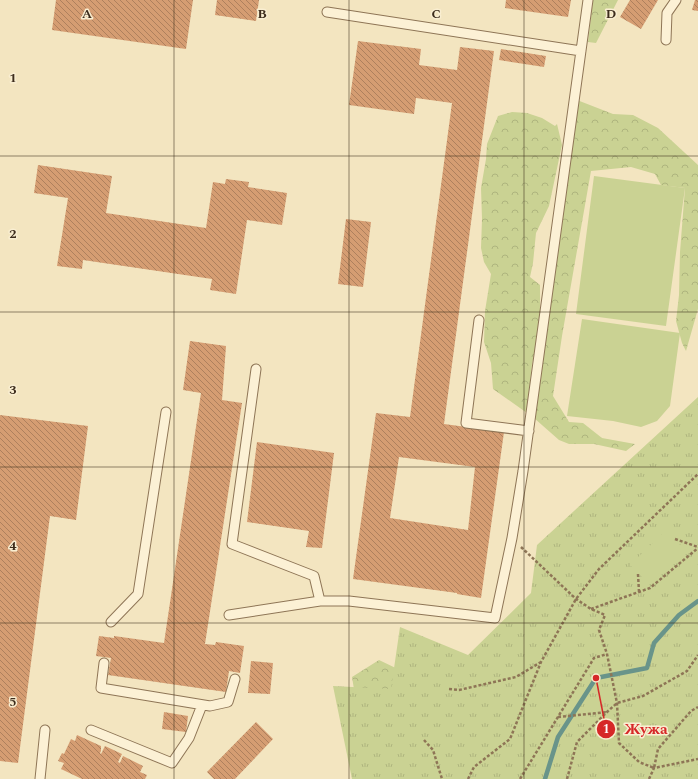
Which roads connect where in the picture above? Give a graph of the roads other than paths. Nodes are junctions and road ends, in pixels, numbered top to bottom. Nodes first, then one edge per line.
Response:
1 (588, 0) edge
2 (676, 0) edge
3 (327, 12) dead end
4 (666, 40) dead end
5 (581, 52) junction
6 (479, 320) dead end
7 (256, 370) dead end
8 (166, 412) dead end
9 (529, 431) junction
10 (320, 601) junction
11 (229, 615) dead end
12 (111, 622) dead end
13 (104, 663) dead end
14 (235, 679) dead end
15 (202, 705) junction
16 (45, 730) dead end
17 (91, 730) dead end
18 (40, 779) edge

1 - 5 lane
2 - 4 lane
3 - 5 lane
5 - 9 lane
6 - 9 lane
7 - 10 lane
8 - 12 lane
9 - 10 lane
10 - 11 lane
13 - 15 lane
14 - 15 lane
15 - 17 lane
16 - 18 lane

